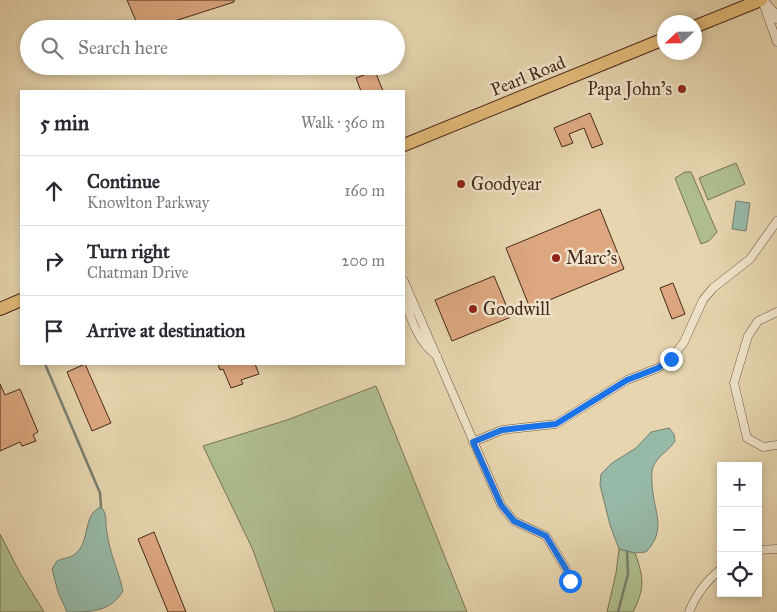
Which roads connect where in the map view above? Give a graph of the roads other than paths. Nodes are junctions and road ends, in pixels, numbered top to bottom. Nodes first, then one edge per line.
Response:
1 (762, 0) edge
2 (777, 19) edge
3 (702, 24) edge
4 (657, 42) edge
5 (777, 42) edge
6 (405, 145) edge
7 (777, 221) edge
8 (405, 283) edge
9 (20, 300) edge
10 (405, 301) edge
11 (0, 309) edge
12 (777, 312) edge
13 (438, 357) junction
14 (473, 442) junction
15 (777, 445) edge
16 (762, 550) edge
17 (777, 550) edge
18 (717, 572) edge
19 (570, 581) dead end
20 (690, 612) edge

1 - 2 street
1 - 3 main road
1 - 5 street
4 - 6 main road, Pearl Road
7 - 14 street
8 - 13 street
9 - 11 main road
10 - 13 street
12 - 15 street
13 - 14 street
14 - 19 street
16 - 17 street
18 - 20 street

